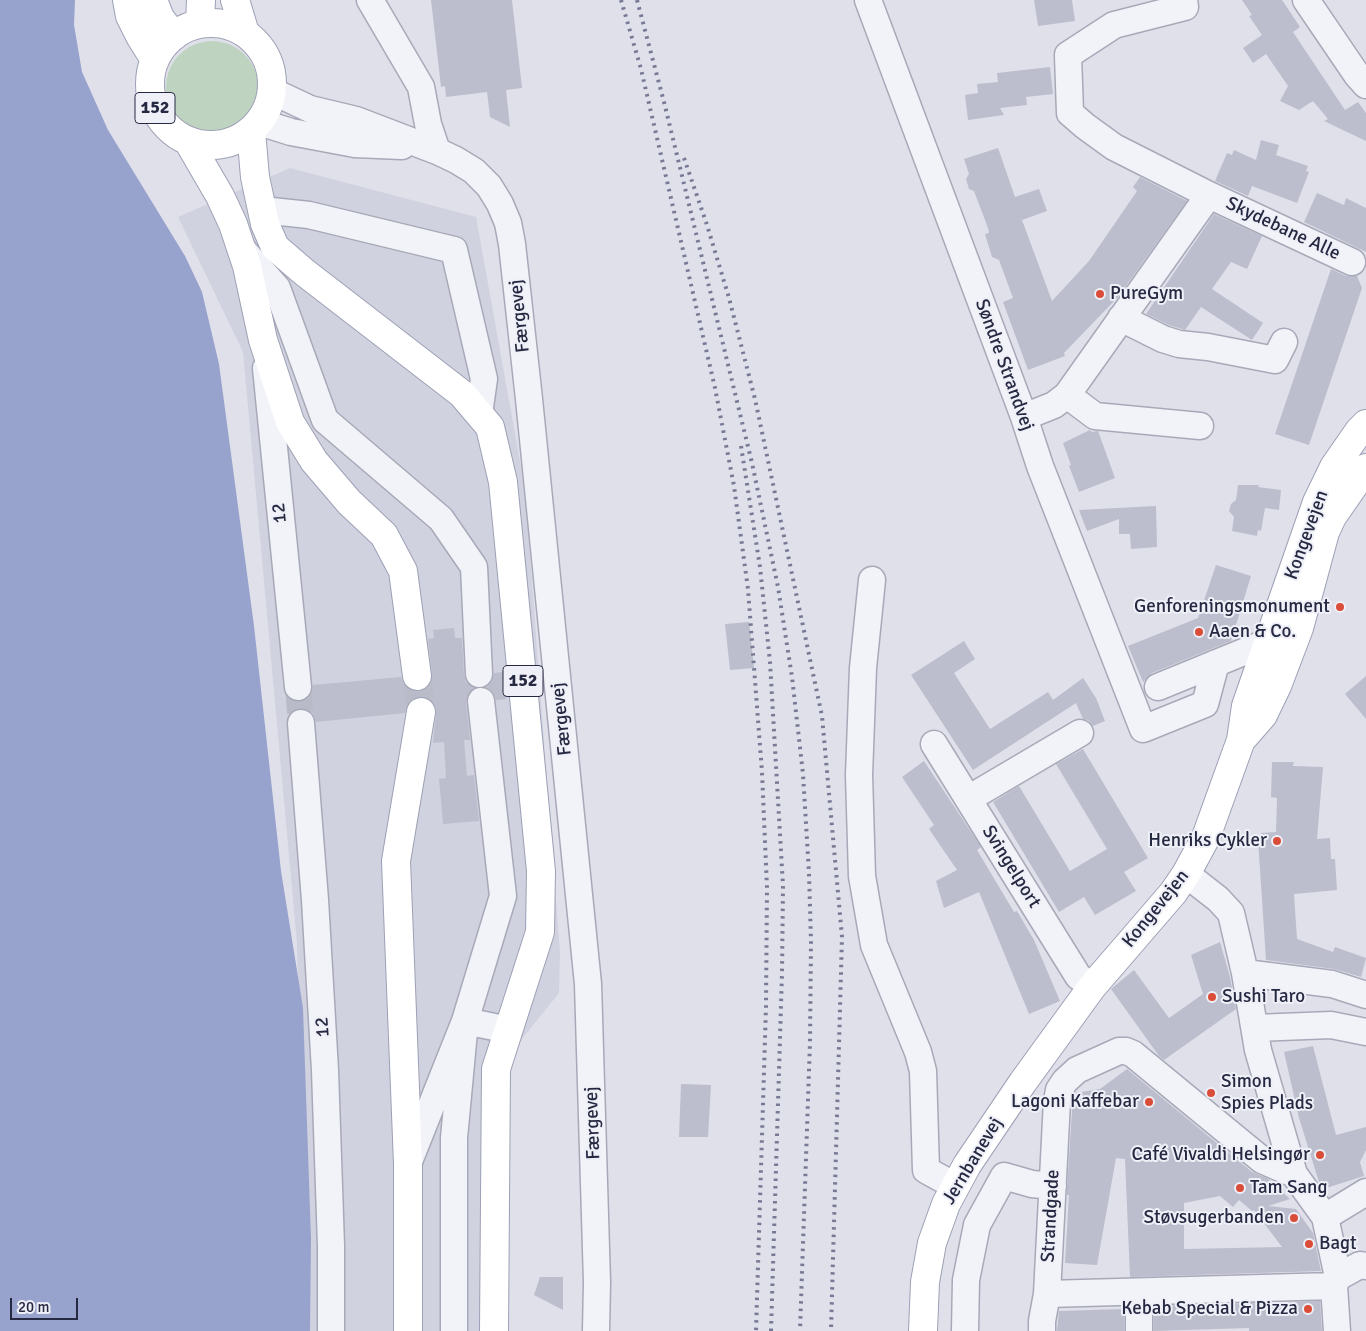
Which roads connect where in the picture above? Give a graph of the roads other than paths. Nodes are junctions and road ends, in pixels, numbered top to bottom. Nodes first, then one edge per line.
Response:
1 (127, 0) edge
2 (153, 0) edge
3 (235, 0) edge
4 (370, 0) edge
5 (868, 0) edge
6 (1184, 0) edge
7 (1306, 0) edge
8 (200, 12) edge
9 (245, 33) junction
10 (174, 36) junction
11 (155, 60) junction
12 (1366, 85) edge
13 (272, 91) junction
14 (255, 127) junction
15 (188, 141) junction
16 (432, 149) junction
17 (1209, 195) junction
18 (262, 210) junction
19 (242, 249) junction
20 (1352, 262) dead end
21 (1121, 318) junction
22 (263, 340) junction
23 (1284, 342) dead end
24 (1067, 395) junction
25 (479, 414) junction
26 (1024, 418) junction
27 (1366, 424) edge
28 (1200, 426) dead end
29 (1366, 468) edge
30 (872, 580) dead end
31 (1268, 642) junction
32 (1216, 663) junction
33 (478, 674) dead end
34 (417, 676) tunnel mouth
35 (298, 687) tunnel mouth
36 (1158, 687) dead end
37 (481, 701) dead end
38 (421, 712) tunnel mouth
39 (301, 723) tunnel mouth
40 (1080, 733) dead end
41 (1241, 740) junction
42 (934, 744) dead end
43 (968, 799) junction
44 (1186, 874) junction
45 (1245, 973) junction
46 (1092, 987) junction
47 (1366, 995) edge
48 (465, 1021) junction
49 (1255, 1028) junction
50 (509, 1030) junction
51 (1366, 1032) edge
52 (408, 1164) junction
53 (1294, 1174) junction
54 (955, 1186) junction
55 (1053, 1186) junction
56 (1366, 1192) edge
57 (1325, 1217) junction
58 (1366, 1266) edge
59 (1336, 1281) junction
60 (1139, 1292) junction
61 (1047, 1294) junction
62 (331, 1331) edge
63 (408, 1331) edge
64 (454, 1331) edge
65 (494, 1331) edge
66 (596, 1331) edge
67 (923, 1331) edge
68 (965, 1331) edge
69 (1042, 1331) edge
70 (1139, 1331) edge
71 (1337, 1331) edge

1 - 11 main road
2 - 10 main road
3 - 9 main road
4 - 16 street
5 - 26 street, Søndre Strandvej
6 - 17 street
7 - 12 street
8 - 9 main road, 152
8 - 10 main road, 152
9 - 13 main road, 152
10 - 11 main road, 152
11 - 15 main road, 152
13 - 14 main road, 152
13 - 16 street, Færgevej
14 - 15 main road, 152
14 - 16 street, Færgevej
14 - 18 main road, 152
15 - 19 main road, 152
16 - 66 street, Færgevej
17 - 20 street, Skydebane Alle
17 - 21 street, Skydebane Alle
18 - 25 main road, 152
18 - 25 street
19 - 22 main road, 152
19 - 33 street
21 - 23 street
21 - 24 street, Skydebane Alle
22 - 34 main road, 152
22 - 35 street, 12
24 - 26 street, Skydebane Alle
24 - 28 street
25 - 50 main road, 152
26 - 32 street, Søndre Strandvej
27 - 31 main road, Kongevejen
29 - 41 main road, Kongevejen
30 - 54 street
31 - 32 street
31 - 41 main road, Kongevejen
32 - 36 street
37 - 48 street
38 - 52 main road
39 - 62 street, 12
40 - 43 street
41 - 44 main road, Kongevejen
42 - 43 street, Svingelport
43 - 46 street, Svingelport
44 - 45 street
44 - 46 main road, Kongevejen
45 - 47 street
45 - 49 street
46 - 54 main road, Jernbanevej
48 - 50 street
48 - 52 street
48 - 64 street
49 - 51 street
49 - 53 street
50 - 65 main road, 152
52 - 63 main road
53 - 55 street, Strandgade
53 - 57 street
54 - 67 main road, Jernbanevej
55 - 61 street, Strandgade
55 - 68 street
56 - 57 street
57 - 59 street
58 - 59 street
59 - 60 street
59 - 71 street
60 - 61 street
60 - 70 street
61 - 69 street, Strandgade

